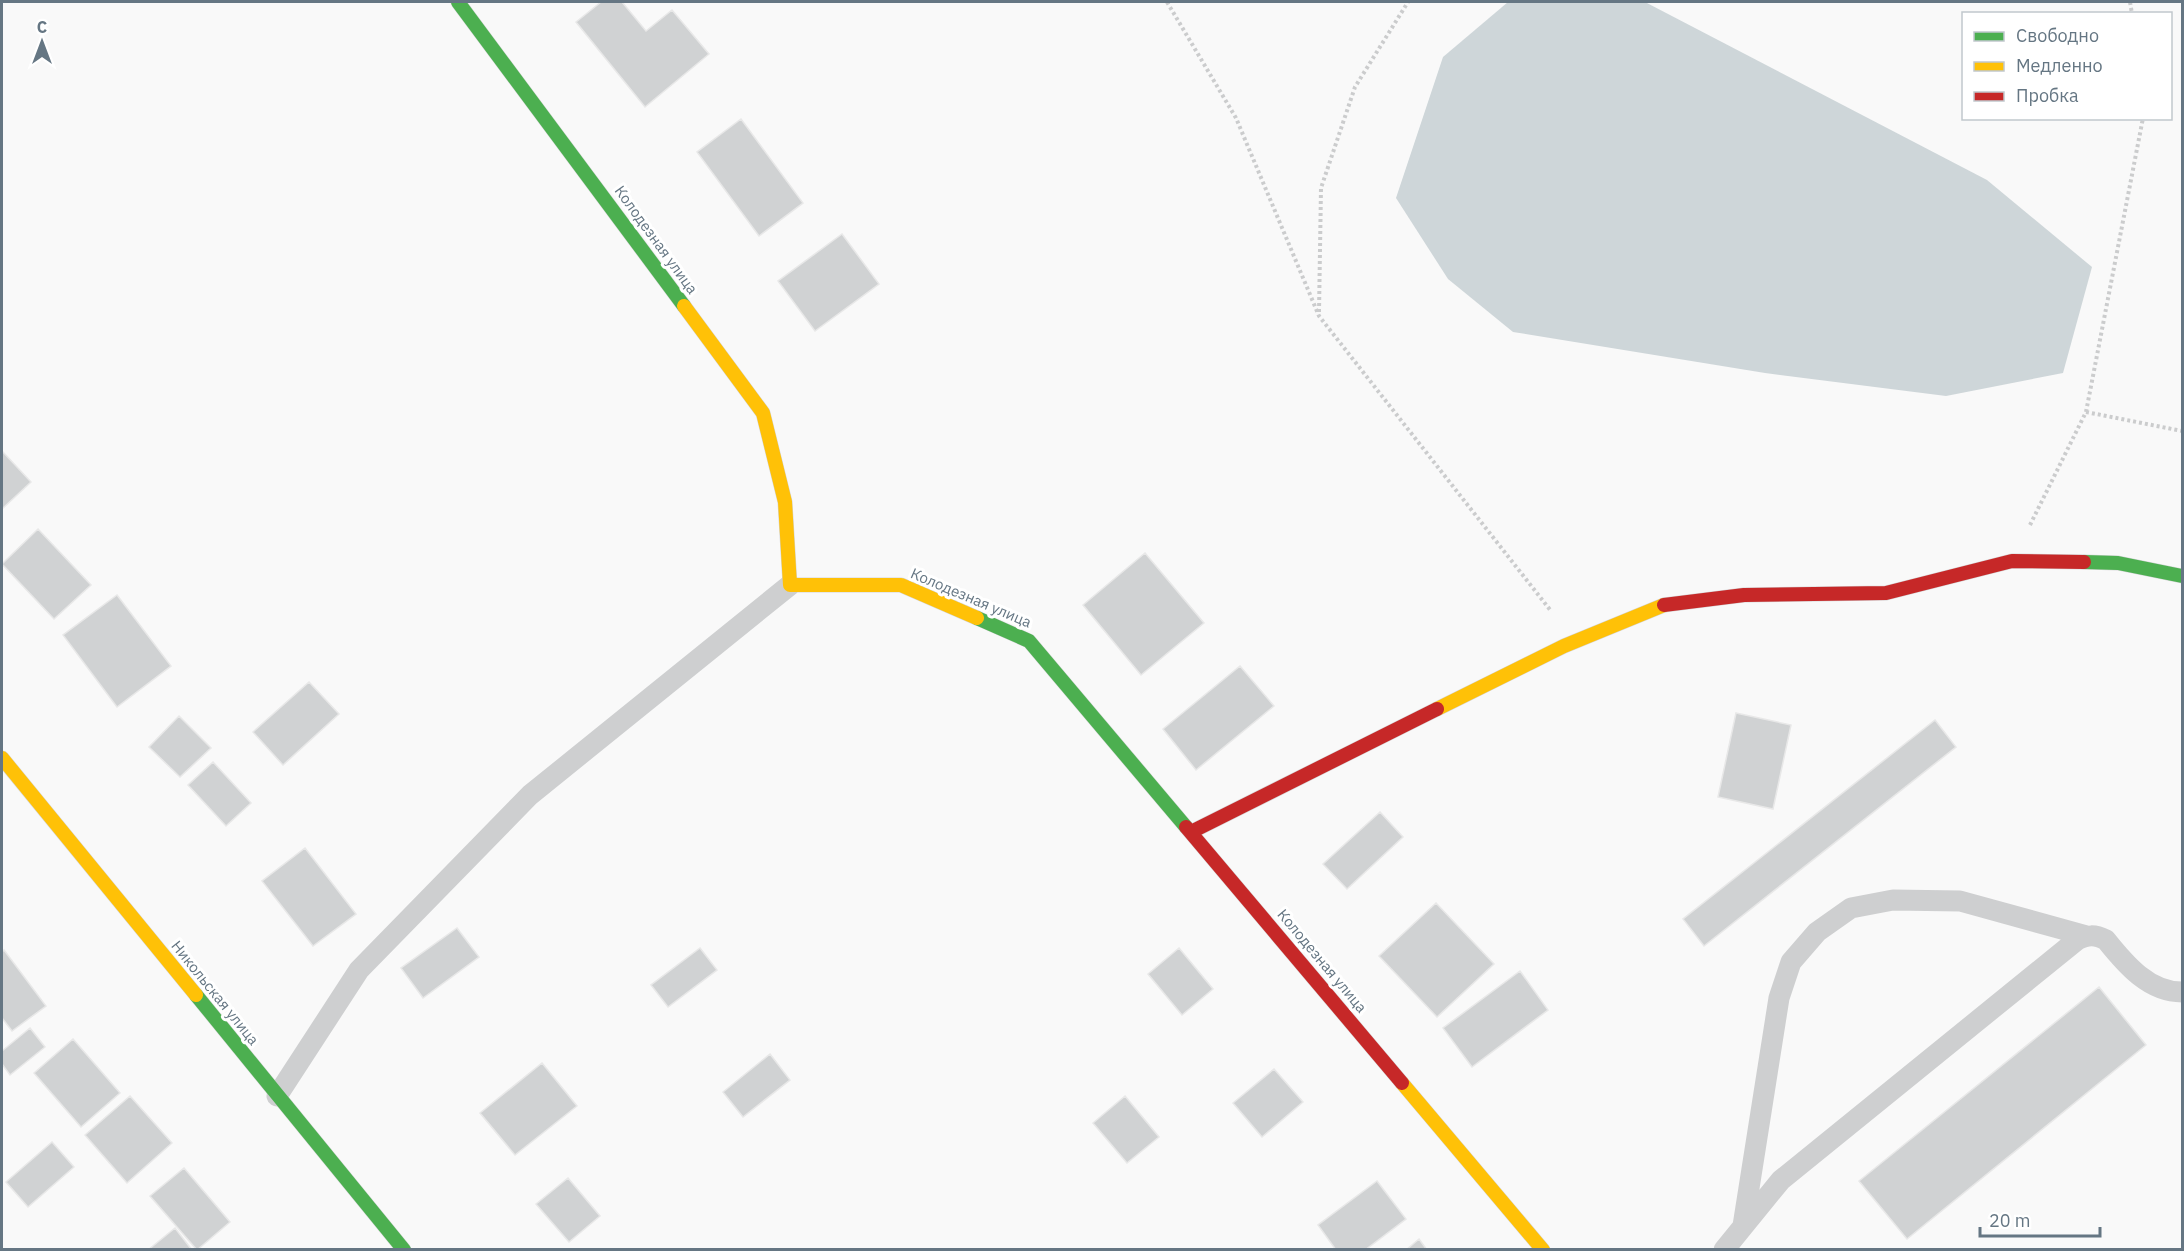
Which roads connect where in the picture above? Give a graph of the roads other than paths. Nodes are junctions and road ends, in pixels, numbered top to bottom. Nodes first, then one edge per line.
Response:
1 (458, 2) edge
2 (2182, 576) edge
3 (790, 585) junction
4 (2, 758) edge
5 (1191, 832) junction
6 (2087, 936) junction
7 (2182, 992) edge
8 (277, 1096) junction
9 (1743, 1226) junction
10 (404, 1250) edge
11 (1543, 1250) edge
12 (1724, 1250) edge

1 - 3 street, Колодезная улица
2 - 5 street
3 - 5 street, Колодезная улица
3 - 8 lane
4 - 8 street, Никольская улица
5 - 11 street, Колодезная улица
6 - 7 lane
6 - 9 lane
6 - 9 lane
8 - 10 street, Никольская улица
9 - 12 lane

